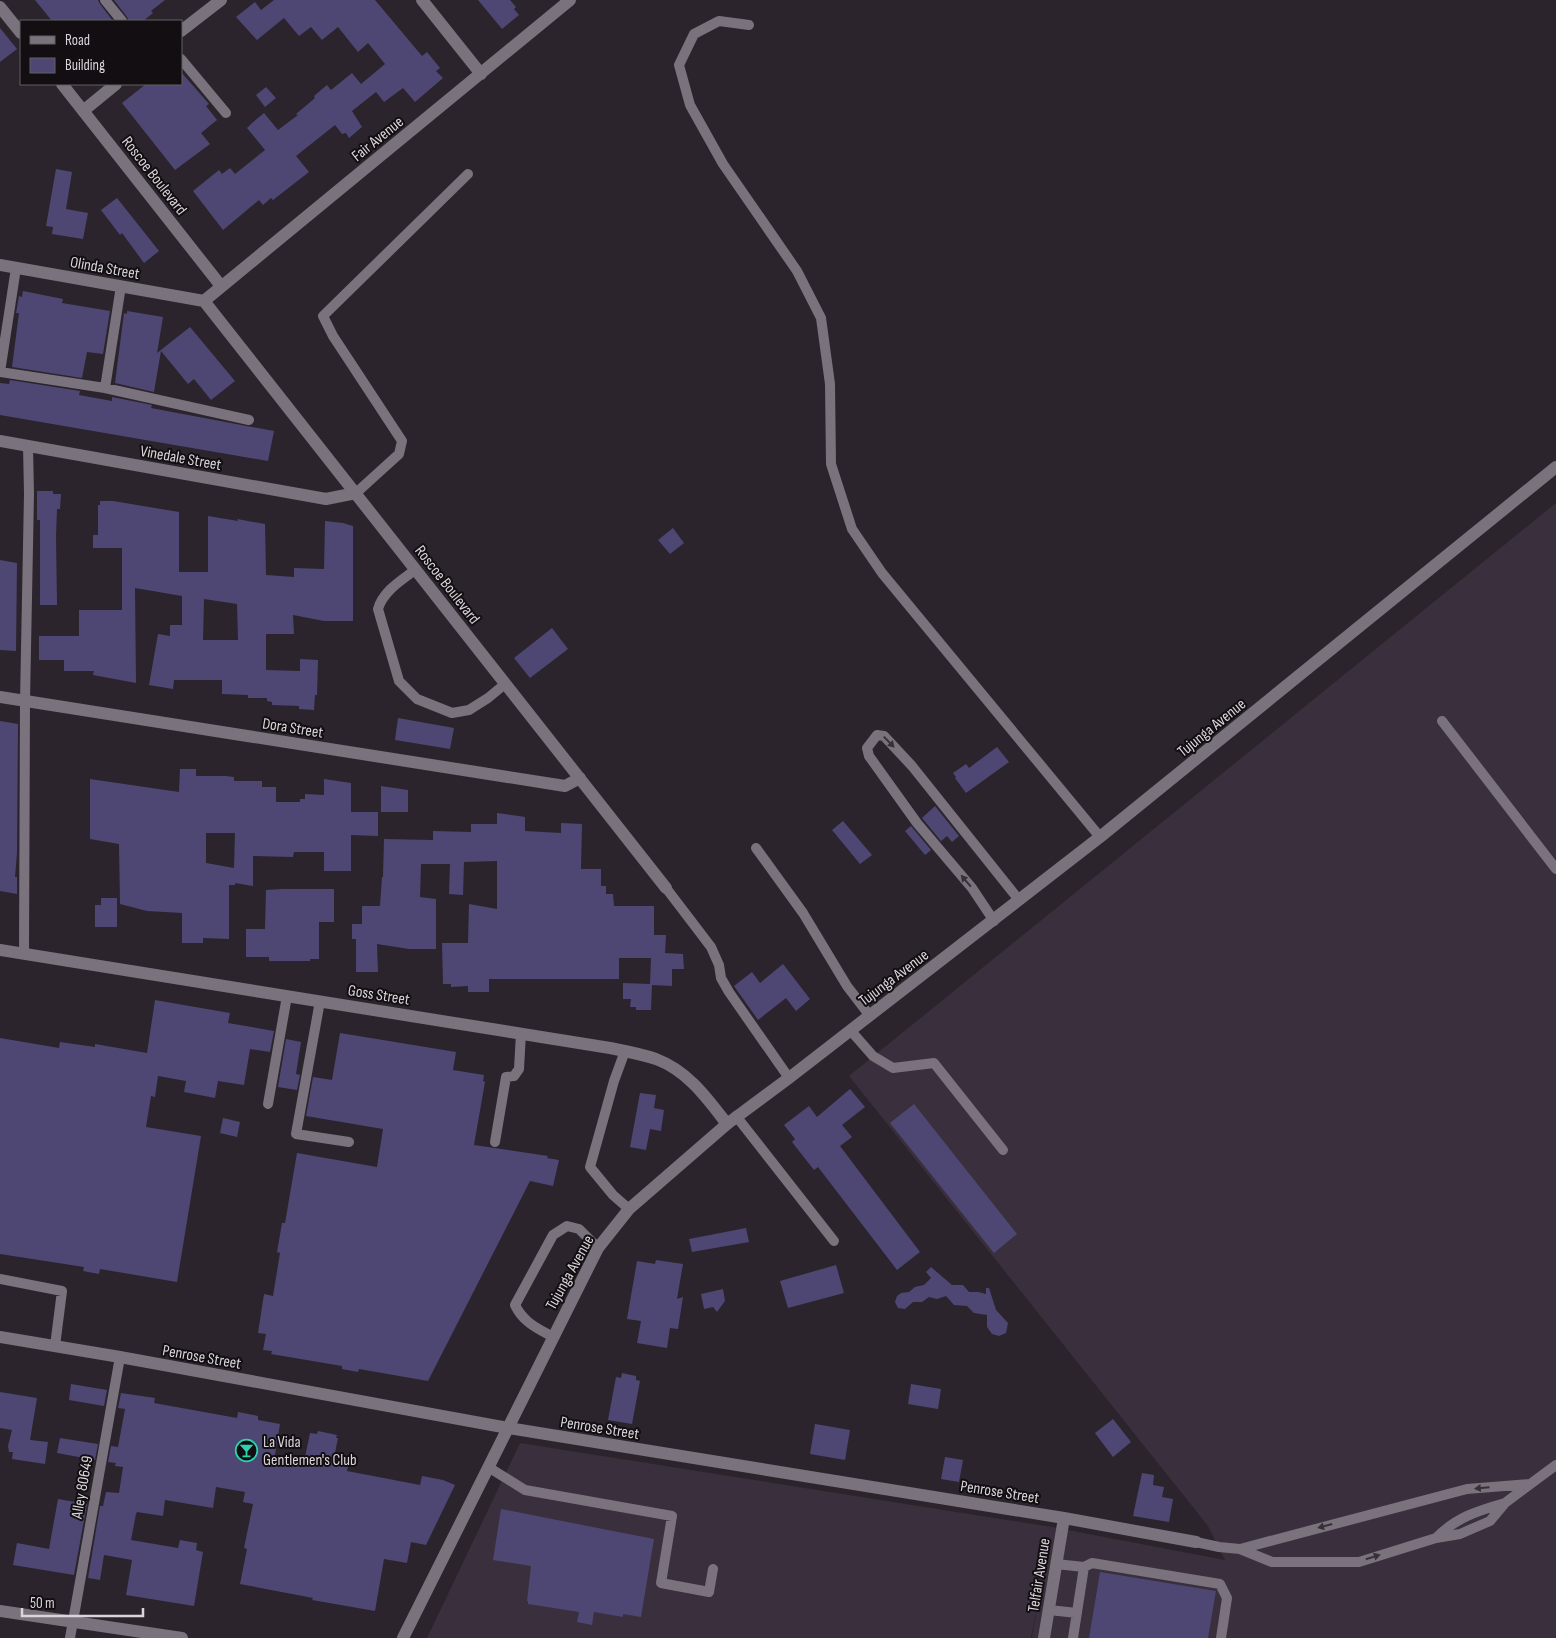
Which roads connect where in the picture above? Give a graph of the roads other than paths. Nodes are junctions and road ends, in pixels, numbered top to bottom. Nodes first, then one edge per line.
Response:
1 (105, 0) edge
2 (221, 0) edge
3 (422, 0) edge
4 (570, 0) edge
5 (0, 7) edge
6 (121, 20) edge
7 (749, 25) dead end
8 (182, 30) edge
9 (20, 33) edge
10 (182, 59) edge
11 (481, 74) junction
12 (63, 85) edge
13 (115, 85) edge
14 (83, 111) junction
15 (226, 113) dead end
16 (468, 174) dead end
17 (0, 265) edge
18 (16, 268) junction
19 (121, 286) junction
20 (221, 286) junction
21 (204, 301) junction
22 (0, 372) edge
23 (105, 388) junction
24 (249, 420) dead end
25 (0, 441) edge
26 (28, 446) junction
27 (1556, 467) edge
28 (356, 492) junction
29 (416, 570) junction
30 (505, 684) junction
31 (0, 697) edge
32 (25, 701) junction
33 (1442, 721) dead end
34 (580, 778) junction
35 (1100, 837) junction
36 (756, 848) dead end
37 (1556, 869) edge
38 (666, 888) joint
39 (1019, 900) junction
40 (994, 921) junction
41 (0, 950) edge
42 (24, 954) junction
43 (287, 996) junction
44 (320, 1001) junction
45 (870, 1016) junction
46 (851, 1030) junction
47 (521, 1033) junction
48 (625, 1051) junction
49 (789, 1078) junction
50 (268, 1104) dead end
51 (732, 1120) junction
52 (349, 1142) dead end
53 (495, 1142) dead end
54 (1003, 1150) dead end
55 (629, 1209) junction
56 (834, 1241) dead end
57 (598, 1248) junction
58 (0, 1279) edge
59 (0, 1337) edge
60 (553, 1337) junction
61 (55, 1346) junction
62 (120, 1357) junction
63 (508, 1428) junction
64 (1556, 1465) edge
65 (488, 1467) junction
66 (1531, 1484) junction
67 (1064, 1518) junction
68 (1196, 1542) joint
69 (1240, 1549) junction
70 (1056, 1564) junction
71 (1084, 1567) junction
72 (713, 1569) dead end
73 (1049, 1610) junction
74 (0, 1611) edge
75 (1077, 1613) junction
76 (73, 1622) junction
77 (70, 1638) edge
78 (182, 1638) edge
79 (403, 1638) edge
80 (1044, 1638) edge
81 (1073, 1638) edge
82 (1221, 1638) edge

1 - 6 lane
2 - 8 street
3 - 11 street
4 - 11 street, Fair Avenue
5 - 9 street
7 - 35 lane
10 - 15 lane
11 - 20 street, Fair Avenue
12 - 14 street, Roscoe Boulevard
13 - 14 street
14 - 20 street, Roscoe Boulevard
16 - 28 lane
17 - 18 street, Olinda Street
18 - 19 street, Olinda Street
18 - 22 lane
19 - 21 street, Olinda Street
19 - 23 lane
20 - 21 street, Fair Avenue
21 - 28 street, Roscoe Boulevard
22 - 23 lane
23 - 24 lane
25 - 26 street, Vinedale Street
26 - 28 street, Vinedale Street
26 - 32 lane
27 - 35 street, Tujunga Avenue
28 - 29 street, Roscoe Boulevard
29 - 30 street, Roscoe Boulevard
29 - 30 lane
30 - 34 street, Roscoe Boulevard
31 - 32 street, Dora Street
32 - 34 street, Dora Street
32 - 42 lane
33 - 37 lane
34 - 38 street, Roscoe Boulevard
35 - 39 street, Tujunga Avenue
36 - 45 lane
38 - 49 lane
39 - 40 street, Tujunga Avenue
40 -> 39 lane
40 - 45 street, Tujunga Avenue
41 - 42 street, Goss Street
42 - 43 street, Goss Street
43 - 44 street, Goss Street
43 - 50 lane
44 - 47 street, Goss Street
44 - 52 lane
45 - 46 street, Tujunga Avenue
46 - 49 street, Tujunga Avenue
46 - 54 lane
47 - 48 street, Goss Street
47 - 53 lane
48 - 51 street, Goss Street
48 - 55 lane
49 - 51 street, Tujunga Avenue
51 - 55 street, Tujunga Avenue
51 - 56 lane
55 - 57 street, Tujunga Avenue
57 - 60 street, Tujunga Avenue
57 - 60 lane
58 - 61 lane
59 - 61 street, Penrose Street
60 - 63 street, Tujunga Avenue
61 - 62 street, Penrose Street
62 - 63 street, Penrose Street
62 - 76 lane, Alley 80649
63 - 65 street, Tujunga Avenue
63 - 67 street, Penrose Street
64 - 66 lane
65 - 72 lane
65 - 79 street, Tujunga Avenue
66 -> 69 lane
69 -> 66 lane
67 - 68 street, Penrose Street
67 - 70 street, Telfair Avenue
68 - 69 lane
70 - 71 lane
70 - 73 street, Telfair Avenue
71 - 75 lane
71 - 82 lane
73 - 75 lane
73 - 80 street, Telfair Avenue
74 - 76 street
75 - 81 lane
76 - 77 lane, Alley 80649
76 - 78 street

